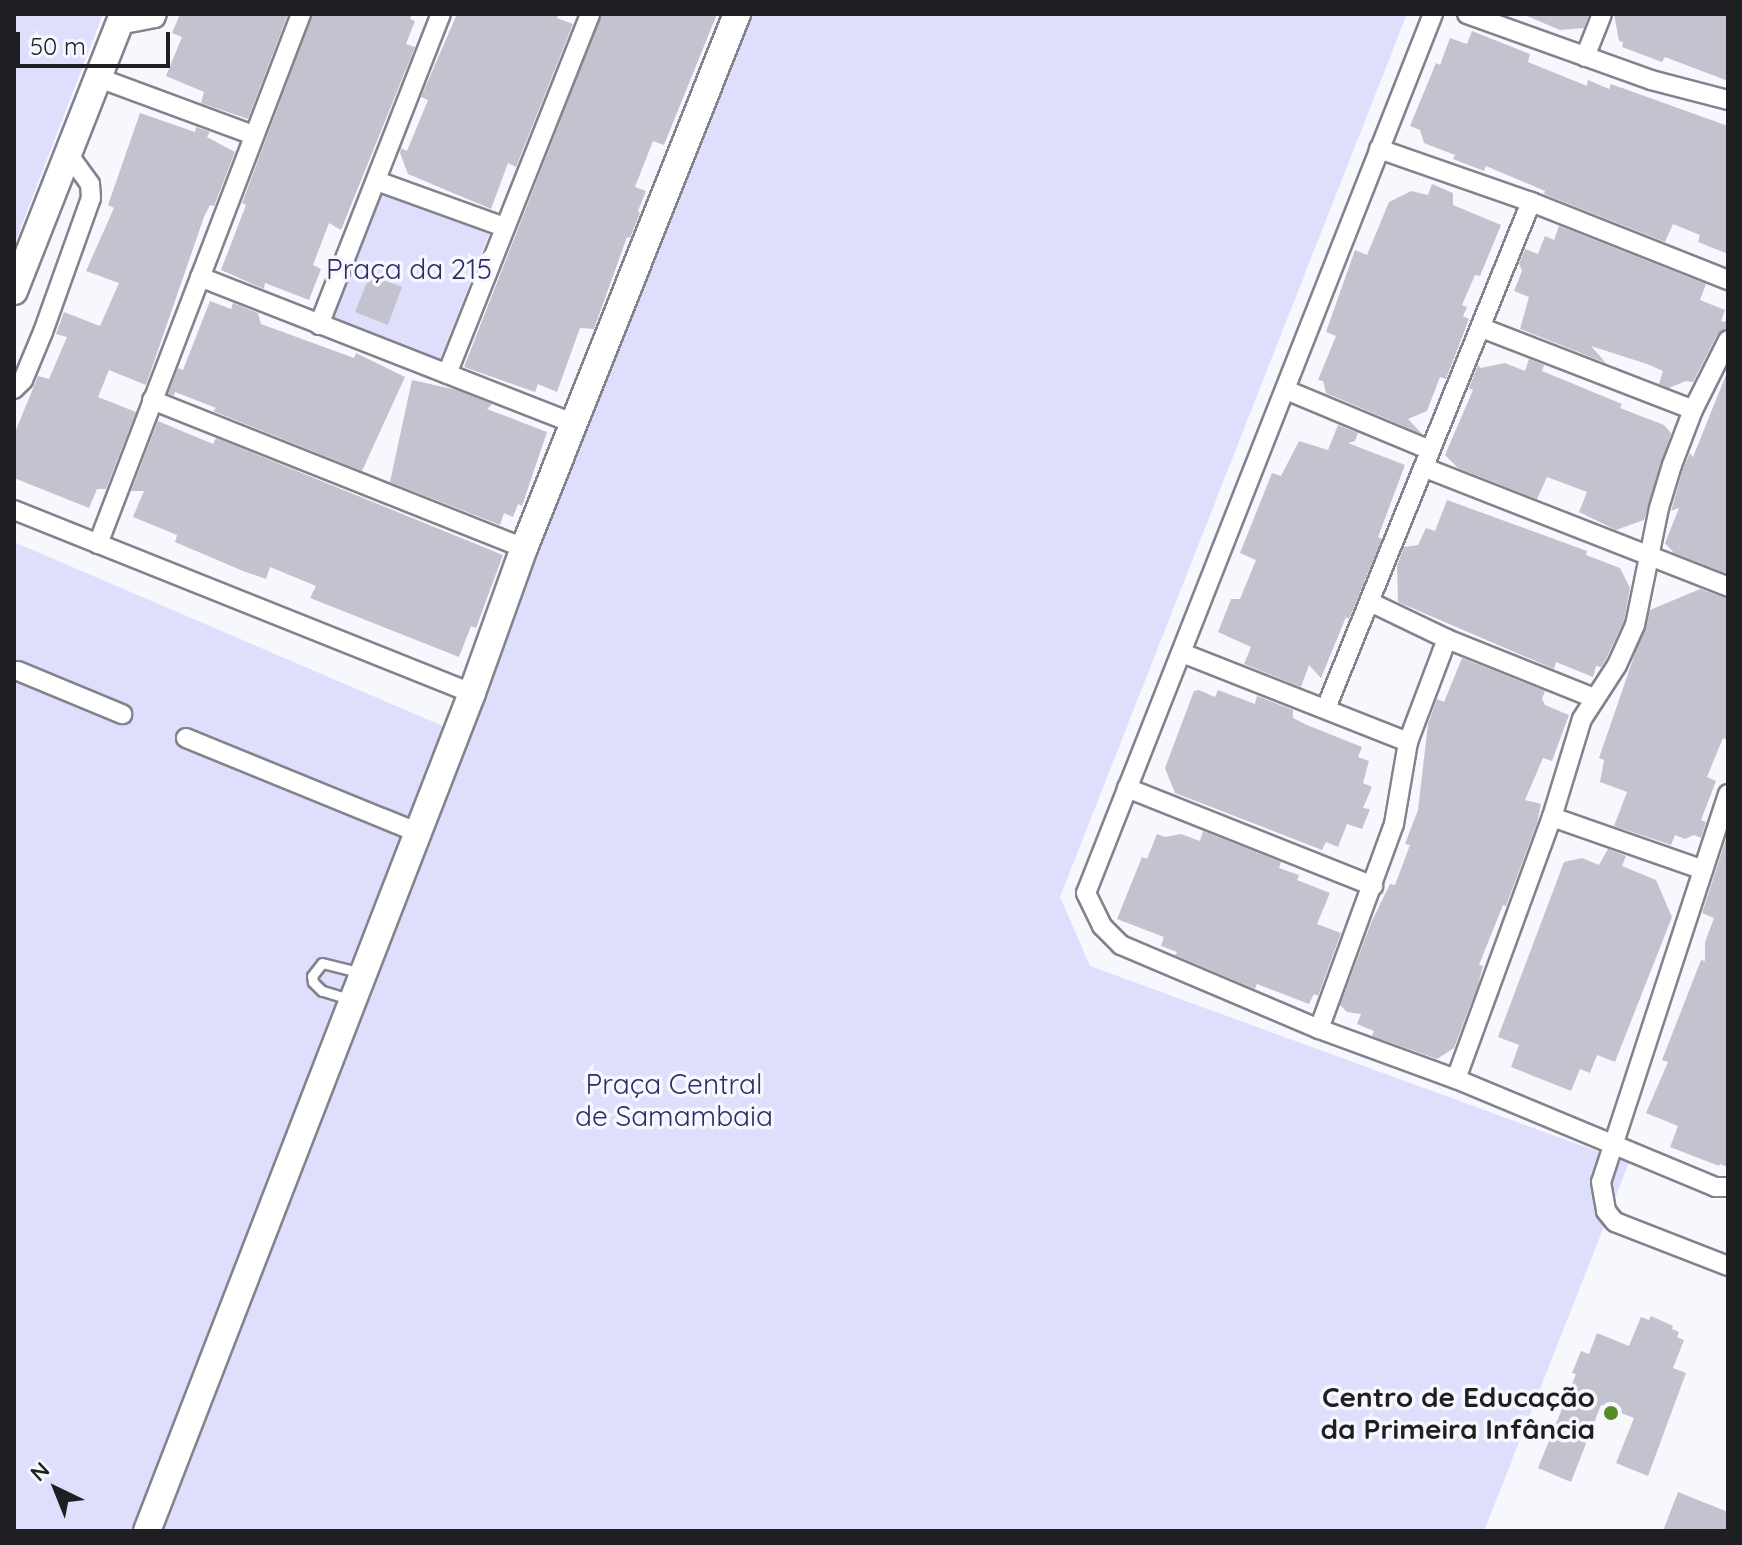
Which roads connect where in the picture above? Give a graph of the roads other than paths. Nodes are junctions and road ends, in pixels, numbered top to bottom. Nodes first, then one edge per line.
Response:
1 (157, 14) edge
2 (301, 14) edge
3 (441, 14) edge
4 (590, 14) edge
5 (737, 14) edge
6 (1433, 14) edge
7 (1467, 14) edge
8 (1602, 14) edge
9 (121, 19) edge
10 (1585, 57) junction
11 (99, 78) junction
12 (1728, 100) edge
13 (253, 135) junction
14 (1379, 149) junction
15 (68, 154) junction
16 (377, 181) junction
17 (1531, 202) junction
18 (504, 227) junction
19 (200, 277) junction
20 (1728, 280) edge
21 (14, 291) edge
22 (319, 325) junction
23 (1482, 328) junction
24 (1728, 340) edge
25 (447, 374) junction
26 (14, 389) edge
27 (1286, 390) junction
28 (152, 400) junction
29 (1693, 410) junction
30 (576, 424) junction
31 (1428, 459) junction
32 (14, 510) edge
33 (98, 544) junction
34 (524, 548) junction
35 (1652, 556) junction
36 (1728, 587) edge
37 (1372, 603) junction
38 (1447, 639) junction
39 (1182, 653) junction
40 (15, 675) edge
41 (472, 693) junction
42 (1594, 698) junction
43 (1326, 708) junction
44 (122, 714) dead end
45 (186, 738) dead end
46 (1408, 742) junction
47 (1127, 788) junction
48 (1728, 794) edge
49 (1552, 817) junction
50 (416, 832) junction
51 (1703, 870) junction
52 (1373, 886) junction
53 (362, 973) junction
54 (352, 1000) junction
55 (1319, 1029) junction
56 (1456, 1079) junction
57 (1611, 1145) junction
58 (1728, 1187) edge
59 (1728, 1266) edge
60 (147, 1531) edge

1 - 9 street
2 - 13 street
3 - 16 street
4 - 18 street
5 - 30 street
6 - 14 street
7 - 10 street
8 - 10 street
9 - 11 street
10 - 12 street
11 - 13 street
11 - 15 street
13 - 19 street
14 - 17 street
14 - 27 street
15 - 21 street
15 - 26 street
16 - 18 street
16 - 22 street
17 - 20 street
17 - 23 street
18 - 25 street
19 - 22 street
19 - 28 street
22 - 25 street
23 - 29 street
23 - 31 street
24 - 29 street
25 - 30 street
27 - 31 street
27 - 39 street
28 - 33 street
28 - 34 street
29 - 35 street
30 - 34 street
31 - 35 street
31 - 37 street
32 - 33 street
33 - 41 street
34 - 41 street
35 - 36 street
35 - 42 street
37 - 38 street
37 - 43 street
38 - 42 street
38 - 46 street
39 - 43 street
39 - 47 street
40 - 44 street
41 - 50 street
42 - 49 street
43 - 46 street
45 - 50 street
46 - 52 street
47 - 52 street
47 - 55 street
48 - 51 street
49 - 51 street
49 - 56 street
50 - 53 street
51 - 57 street
52 - 55 street
53 - 54 street
53 - 54 lane
54 - 60 street
55 - 56 street
56 - 57 street
57 - 58 street
57 - 59 street

